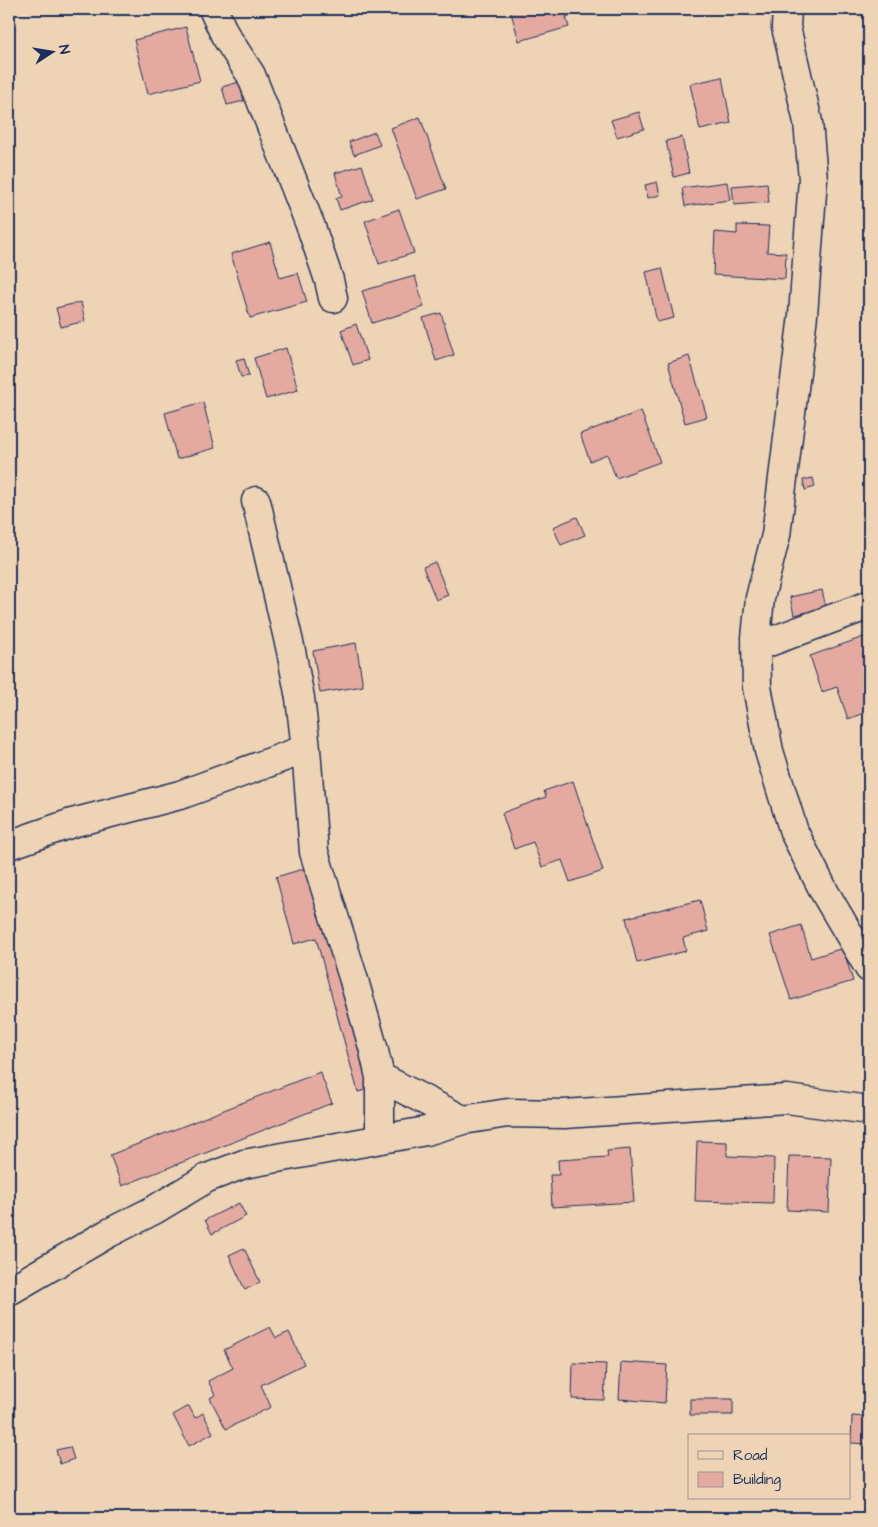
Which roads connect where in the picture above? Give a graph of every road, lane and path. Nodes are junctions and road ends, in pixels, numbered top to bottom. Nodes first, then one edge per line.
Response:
1 (213, 9) edge
2 (787, 9) edge
3 (332, 298) dead end
4 (256, 502) dead end
5 (869, 605) edge
6 (756, 647) junction
7 (306, 749) junction
8 (9, 845) edge
9 (869, 968) edge
10 (380, 1077) junction
11 (869, 1110) edge
12 (463, 1120) junction
13 (380, 1138) junction
14 (9, 1291) edge

1 - 3 street
2 - 6 street
4 - 7 street
5 - 6 street
6 - 9 street
7 - 8 street
7 - 10 street
10 - 12 street
10 - 13 street
11 - 12 street
12 - 13 street
13 - 14 street

